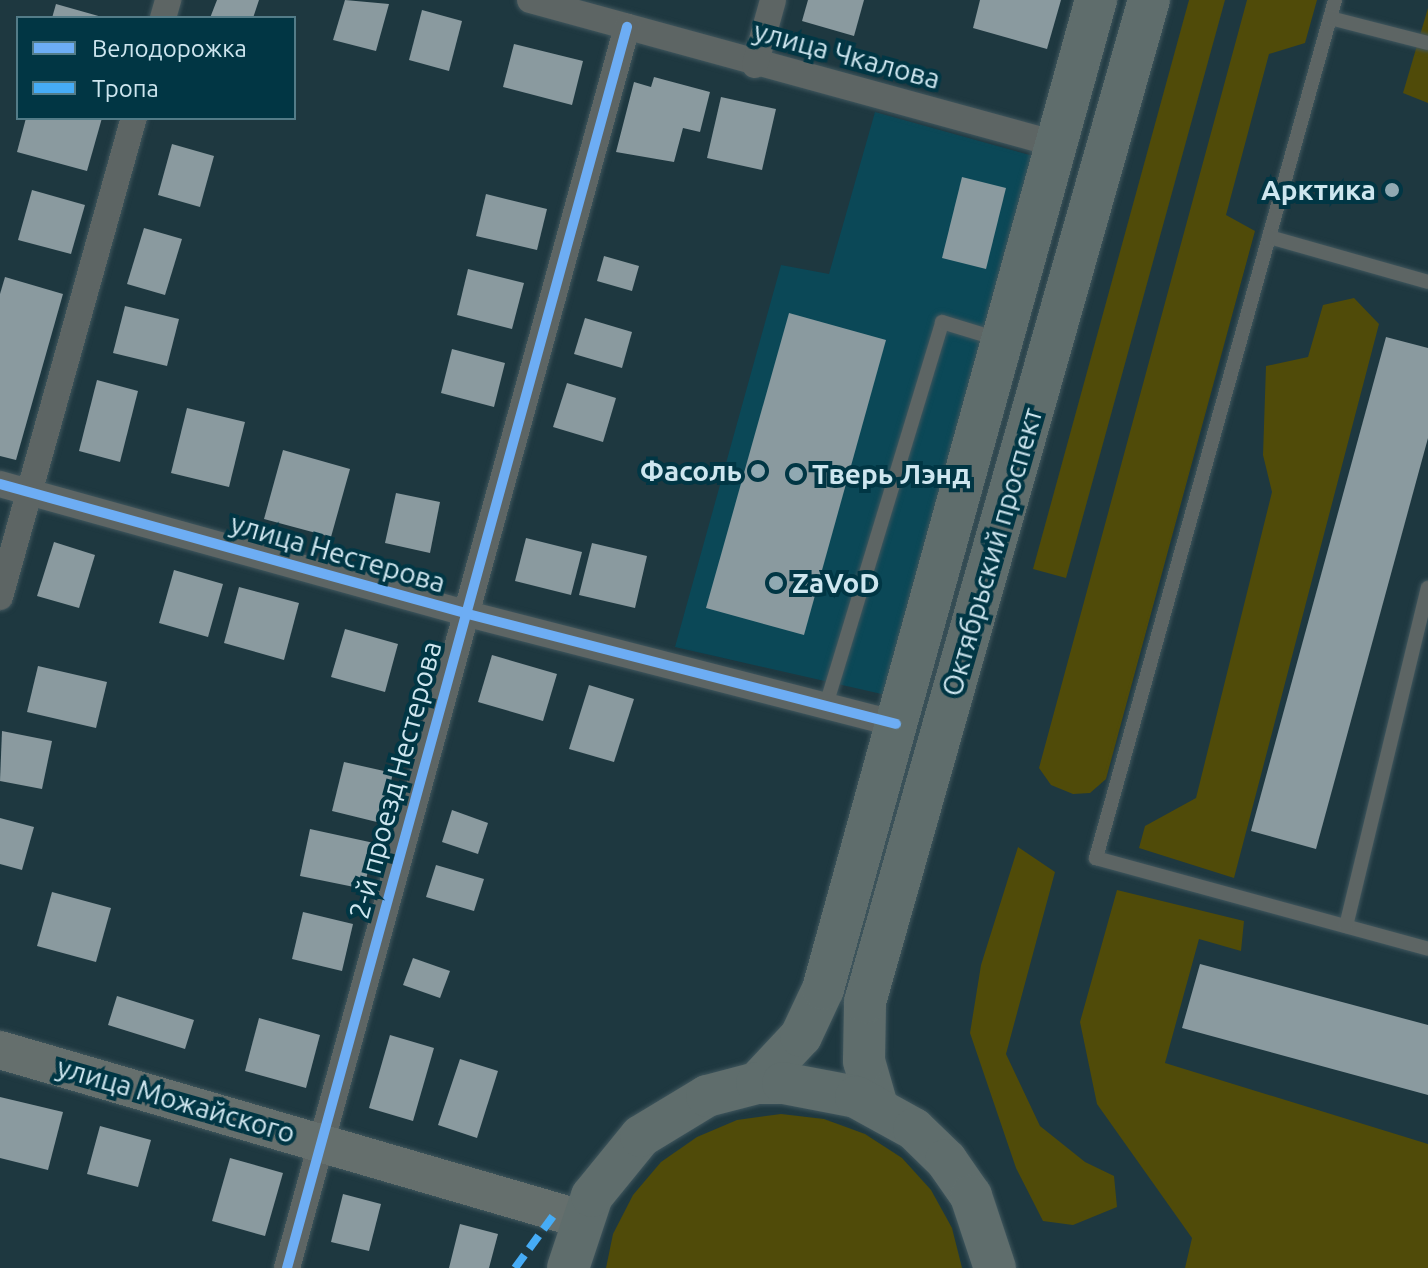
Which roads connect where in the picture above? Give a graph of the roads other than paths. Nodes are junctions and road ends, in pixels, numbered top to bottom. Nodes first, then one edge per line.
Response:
1 (530, 0) edge
2 (773, 0) edge
3 (1096, 0) edge
4 (1149, 0) edge
5 (1335, 0) edge
6 (1330, 18) junction
7 (627, 27) junction
8 (1428, 43) edge
9 (755, 65) junction
10 (133, 120) edge
11 (1056, 144) junction
12 (1269, 237) junction
13 (1428, 282) edge
14 (1002, 341) junction
15 (0, 484) edge
16 (28, 491) junction
17 (1428, 588) edge
18 (0, 597) edge
19 (464, 613) junction
20 (826, 705) junction
21 (896, 724) junction
22 (1346, 926) junction
23 (1428, 949) edge
24 (0, 1050) edge
25 (757, 1083) junction
26 (877, 1106) junction
27 (322, 1142) junction
28 (581, 1219) junction
29 (996, 1265) edge
30 (287, 1268) edge
31 (568, 1268) edge

1 - 7 street, улица Чкалова
2 - 9 street
3 - 11 main road, Октябрьский проспект
4 - 26 main road, Октябрьский проспект
5 - 6 lane
6 - 8 lane
6 - 12 lane
7 - 9 street, улица Чкалова
7 - 19 street, 2-й проезд Нестерова
9 - 11 street, улица Чкалова
10 - 16 street
11 - 14 main road, Октябрьский проспект
12 - 13 lane
12 - 22 lane
14 - 20 lane
14 - 21 main road, Октябрьский проспект
15 - 16 street, улица Нестерова
16 - 18 street
16 - 19 street, улица Нестерова
17 - 22 lane
19 - 20 street, улица Нестерова
19 - 27 street, 2-й проезд Нестерова
20 - 21 street, улица Нестерова
21 - 25 main road, Октябрьский проспект
22 - 23 lane
24 - 27 main road, улица Можайского
25 - 26 main road
25 - 28 main road
26 - 29 main road
27 - 28 main road, улица Можайского
27 - 30 street, 2-й проезд Нестерова
28 - 31 main road

